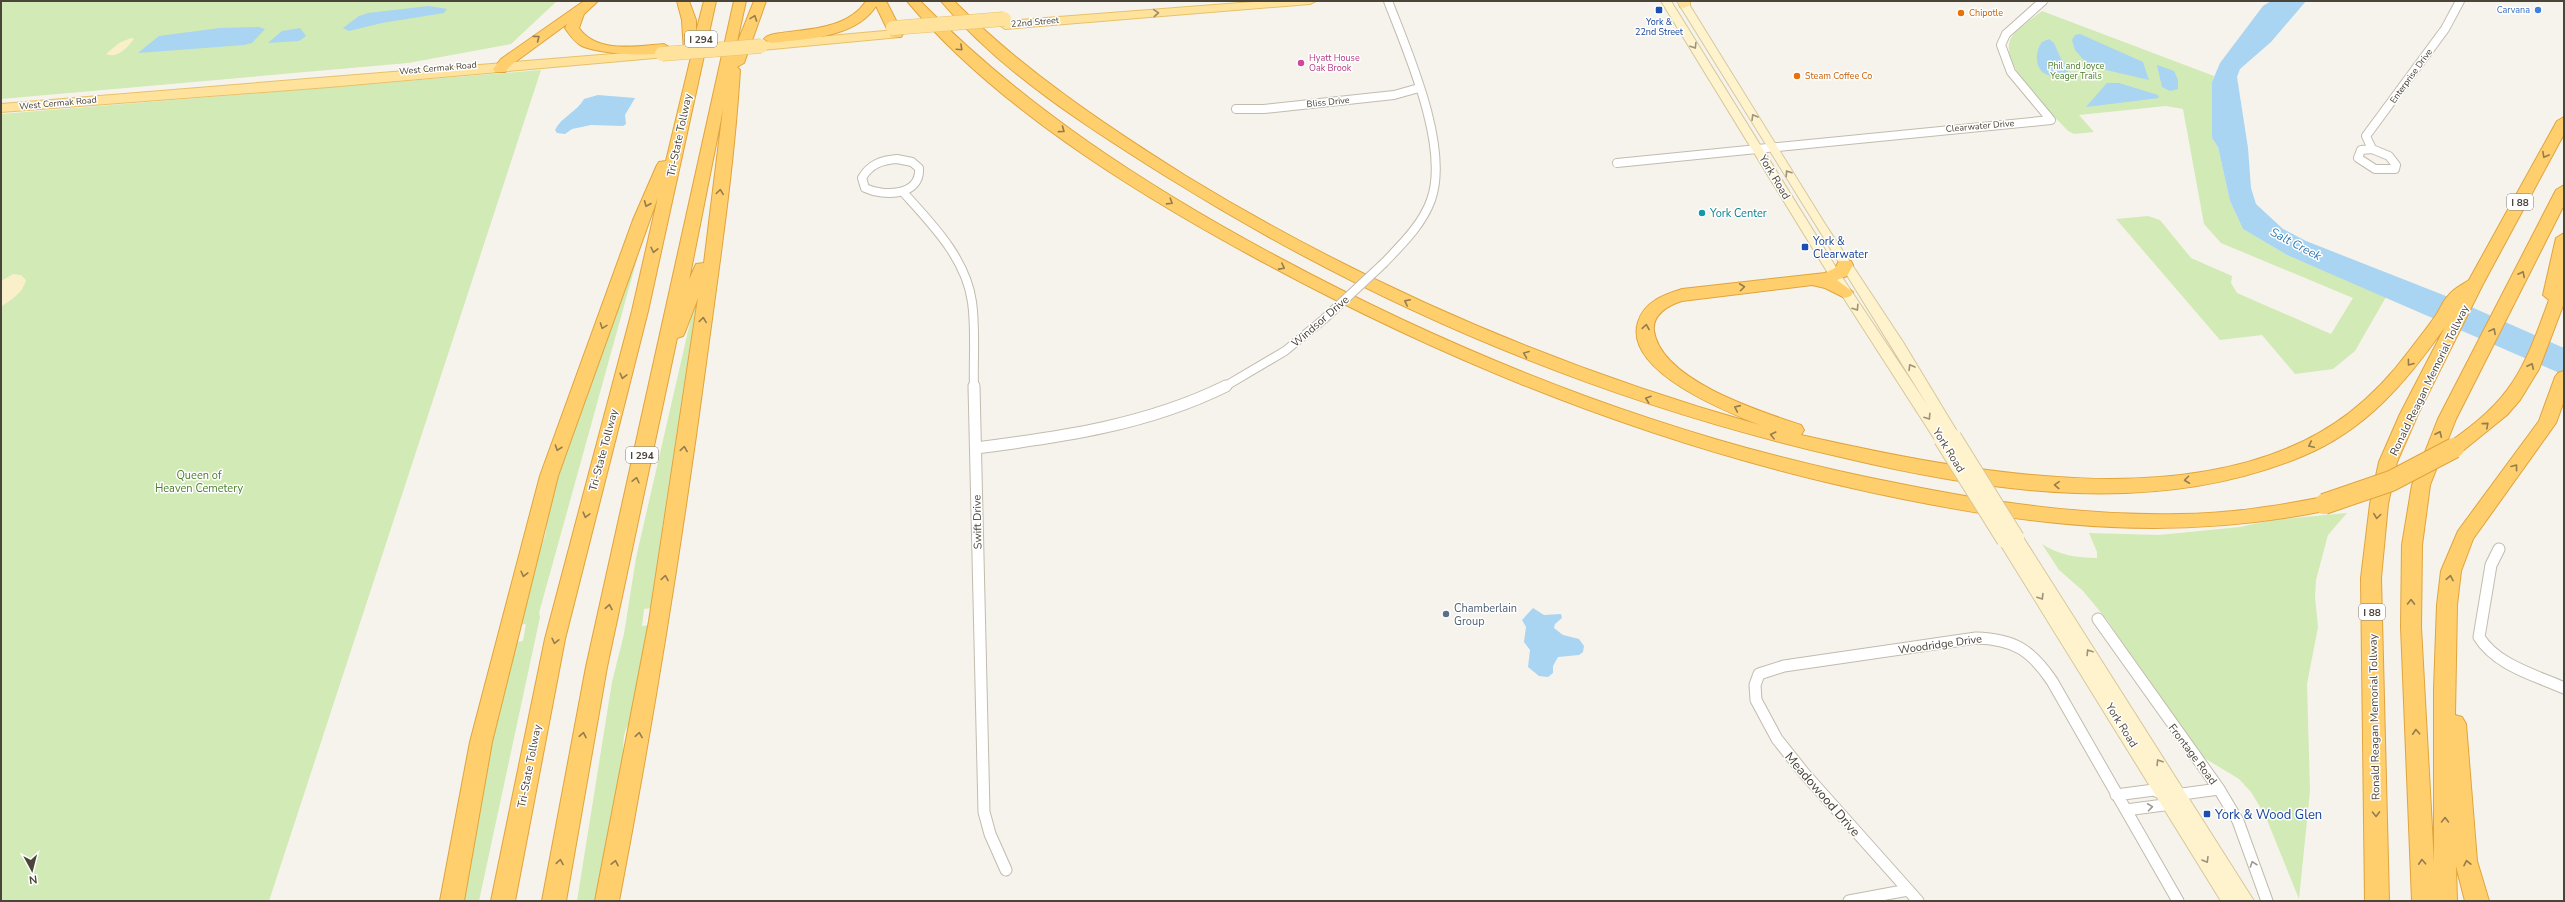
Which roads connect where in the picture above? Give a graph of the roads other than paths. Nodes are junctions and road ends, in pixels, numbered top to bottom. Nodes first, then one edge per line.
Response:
1 (592, 1) edge
2 (683, 1) edge
3 (710, 1) edge
4 (760, 1) edge
5 (872, 1) edge
6 (880, 1) edge
7 (913, 1) edge
8 (947, 1) edge
9 (1187, 1) edge
10 (1310, 1) edge
11 (1388, 1) edge
12 (1666, 1) edge
13 (2043, 1) edge
14 (2460, 1) edge
15 (1683, 2) edge
16 (739, 6) edge
17 (1005, 22) junction
18 (895, 31) junction
19 (765, 42) junction
20 (663, 51) junction
21 (503, 65) junction
22 (691, 77) junction
23 (733, 81) junction
24 (1419, 88) junction
25 (1, 108) edge
26 (1236, 109) dead end
27 (682, 116) junction
28 (2564, 121) edge
29 (1772, 147) junction
30 (1758, 149) junction
31 (2372, 149) dead end
32 (1617, 162) dead end
33 (2564, 190) edge
34 (903, 192) junction
35 (716, 225) junction
36 (2564, 238) edge
37 (1840, 270) junction
38 (1805, 280) junction
39 (2564, 281) edge
40 (2473, 290) junction
41 (1845, 292) junction
42 (2544, 333) junction
43 (2441, 335) junction
44 (663, 359) junction
45 (2564, 378) edge
46 (1947, 438) junction
47 (976, 448) junction
48 (1920, 468) junction
49 (2499, 549) dead end
50 (2098, 619) dead end
51 (2446, 645) junction
52 (1759, 674) joint
53 (2564, 688) edge
54 (2219, 789) junction
55 (2116, 795) junction
56 (2173, 796) junction
57 (2126, 810) junction
58 (1006, 870) dead end
59 (1908, 890) junction
60 (452, 901) edge
61 (503, 901) edge
62 (554, 901) edge
63 (607, 901) edge
64 (1849, 901) edge
65 (1918, 901) edge
66 (2178, 901) edge
67 (2231, 901) edge
68 (2245, 901) edge
69 (2267, 901) edge
70 (2377, 901) edge
71 (2424, 901) edge
72 (2445, 901) edge
73 (2477, 901) edge

1 - 20 highway
21 -> 1 highway
2 - 22 highway
3 - 22 highway, Tri-State Tollway / I 294
23 -> 4 highway
5 - 19 highway
6 - 18 highway
7 -> 42 highway, bridge
48 -> 8 highway
9 - 17 main road, 22nd Street
17 -> 10 main road, 22nd Street
11 - 24 street, Windsor Drive
12 -> 30 main road, York Road
13 - 29 street, Clearwater Drive
14 - 31 street, Enterprise Drive
29 -> 15 main road, York Road
16 - 23 highway
16 - 44 highway, I 294
17 - 18 main road, 22nd Street
18 - 19 main road, 22nd Street
19 - 20 main road, West Cermak Road, bridge
20 - 21 main road, West Cermak Road
21 - 25 main road, West Cermak Road
22 - 27 highway, Tri-State Tollway / I 294
35 -> 23 highway
24 - 26 street, Bliss Drive
24 - 47 street, Windsor Drive, bridge
27 -> 60 highway
27 -> 61 highway, Tri-State Tollway / I 294
28 -> 40 highway, Ronald Reagan Memorial Tollway / I 88
29 - 30 street, Clearwater Drive
37 -> 29 main road, York Road
30 - 32 street, Clearwater Drive
30 - 37 main road, York Road
71 -> 33 highway
34 - 34 street
34 - 47 street, Swift Drive
35 - 44 highway
63 -> 35 highway
36 - 42 highway
37 - 38 highway
37 - 41 main road, York Road
46 -> 37 main road, York Road
38 - 41 highway
48 -> 38 highway
39 - 42 highway
40 - 43 highway, Ronald Reagan Memorial Tollway / I 88
40 - 43 highway
41 -> 46 main road, York Road
43 -> 48 highway
43 -> 70 highway, Ronald Reagan Memorial Tollway / I 88
62 -> 44 highway, I 294
51 -> 45 highway
46 - 56 main road, York Road, bridge
47 - 58 street, Swift Drive
49 - 53 street
50 - 54 street, Frontage Road
72 -> 51 highway
73 -> 51 highway
52 - 55 street, Woodridge Drive
52 - 59 street, Meadowood Drive
54 - 56 street
69 -> 54 street, Frontage Road
55 - 56 street
55 - 57 street, Woodridge Drive
57 -> 56 street
56 -> 67 main road, York Road
56 - 68 main road, York Road
57 - 66 street, Woodridge Drive
59 - 64 street
59 - 65 street, Meadowood Drive

